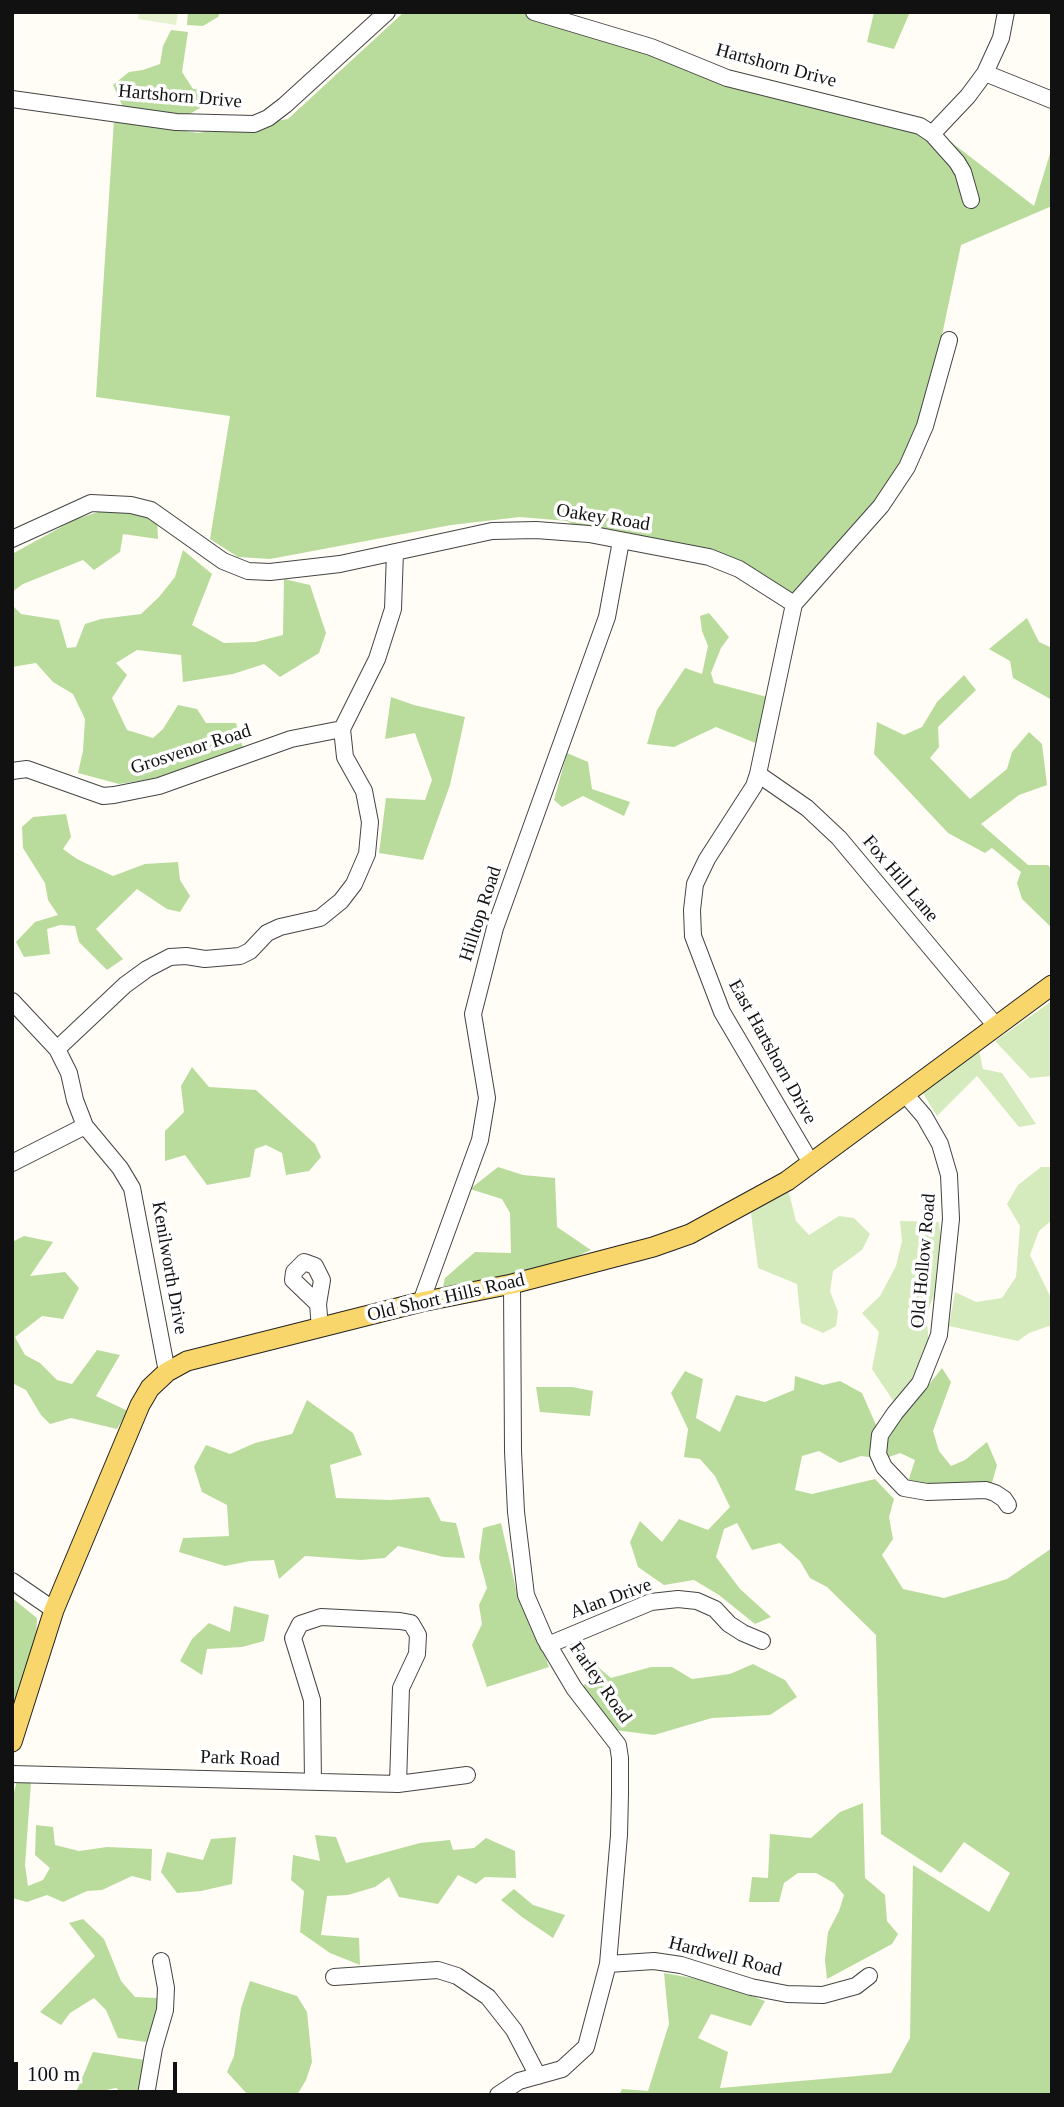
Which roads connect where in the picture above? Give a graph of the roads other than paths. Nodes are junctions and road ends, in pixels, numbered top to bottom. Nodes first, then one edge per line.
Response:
1 (387, 12) edge
2 (1006, 12) edge
3 (544, 14) edge
4 (985, 73) junction
5 (12, 99) edge
6 (1052, 100) edge
7 (932, 134) junction
8 (971, 200) dead end
9 (949, 340) dead end
10 (12, 539) edge
11 (621, 541) junction
12 (395, 552) junction
13 (794, 604) junction
14 (342, 729) junction
15 (12, 771) edge
16 (758, 774) junction
17 (1052, 985) edge
18 (12, 1001) edge
19 (996, 1026) junction
20 (57, 1049) junction
21 (905, 1094) junction
22 (85, 1126) junction
23 (12, 1163) edge
24 (811, 1163) junction
25 (512, 1284) junction
26 (421, 1302) junction
27 (317, 1304) dead end
28 (320, 1328) junction
29 (167, 1372) junction
30 (1008, 1506) dead end
31 (12, 1581) edge
32 (54, 1610) junction
33 (762, 1641) dead end
34 (548, 1645) junction
35 (12, 1742) edge
36 (12, 1774) edge
37 (467, 1775) dead end
38 (313, 1782) junction
39 (398, 1784) junction
40 (161, 1961) dead end
41 (608, 1964) junction
42 (869, 1976) dead end
43 (334, 1977) dead end
44 (538, 2076) junction
45 (146, 2095) edge
46 (498, 2095) edge

1 - 5 street, Hartshorn Drive
2 - 4 street
3 - 7 street, Hartshorn Drive
4 - 6 street
4 - 7 street
7 - 8 street, Hartshorn Drive
9 - 13 street
10 - 12 street, Oakey Road
11 - 12 street, Oakey Road
11 - 13 street, Oakey Road
11 - 26 street, Hilltop Road
12 - 14 street
13 - 16 street, East Hartshorn Drive
14 - 15 street, Grosvenor Road
14 - 20 street
16 - 19 street, Fox Hill Lane
16 - 24 street, East Hartshorn Drive
17 - 19 main road, Old Short Hills Road
18 - 20 street, Kenilworth Drive
19 - 21 main road, Old Short Hills Road
20 - 22 street, Kenilworth Drive
21 - 24 main road, Old Short Hills Road
21 - 30 street, Old Hollow Road
22 - 23 street
22 - 29 street, Kenilworth Drive
24 - 25 main road, Old Short Hills Road
25 - 26 main road, Old Short Hills Road
25 - 34 street, Farley Road
26 - 28 main road, Old Short Hills Road
27 - 28 street
28 - 29 main road, Old Short Hills Road
29 - 32 main road, Old Short Hills Road
31 - 32 street
32 - 35 main road, Old Short Hills Road
33 - 34 street, Alan Drive
34 - 41 street, Farley Road
36 - 38 street, Park Road
37 - 39 street, Park Road
38 - 39 street, Park Road
38 - 39 street
40 - 45 street
41 - 42 street, Hardwell Road
41 - 44 street, Farley Road
43 - 44 street
44 - 46 street, Farley Road

